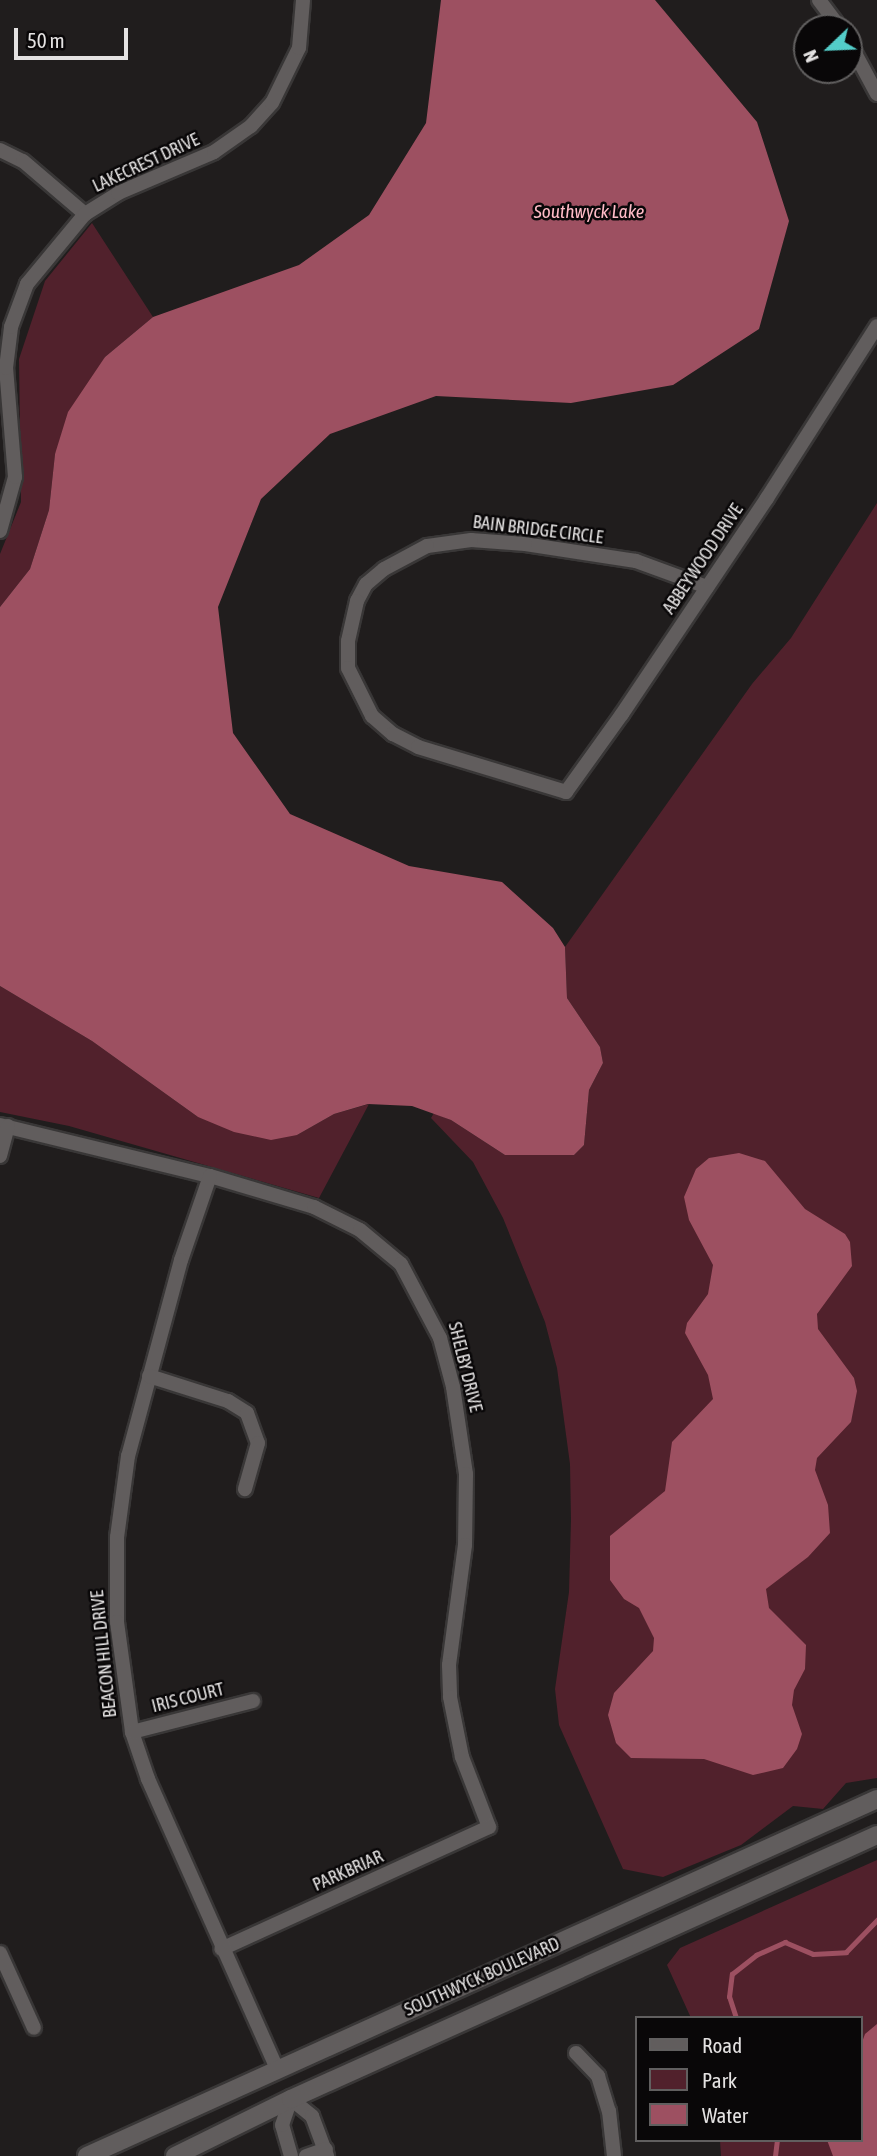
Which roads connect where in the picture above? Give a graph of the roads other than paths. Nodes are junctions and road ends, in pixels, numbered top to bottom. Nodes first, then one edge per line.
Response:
1 (303, 0) edge
2 (863, 68) edge
3 (877, 94) edge
4 (0, 150) edge
5 (85, 214) junction
6 (877, 326) edge
7 (3, 368) edge
8 (0, 531) edge
9 (707, 587) junction
10 (546, 784) joint
11 (4, 1125) edge
12 (0, 1156) edge
13 (210, 1176) junction
14 (149, 1376) junction
15 (245, 1489) dead end
16 (253, 1701) dead end
17 (132, 1732) junction
18 (877, 1799) edge
19 (489, 1827) joint
20 (877, 1835) edge
21 (721, 1869) junction
22 (735, 1899) junction
23 (221, 1949) junction
24 (0, 1953) edge
25 (34, 2028) dead end
26 (576, 2053) dead end
27 (277, 2069) junction
28 (291, 2099) junction
29 (327, 2152) edge
30 (95, 2154) edge
31 (175, 2156) edge
32 (291, 2156) edge
33 (306, 2156) edge
34 (614, 2156) edge

1 - 5 street, LAKECREST DRIVE
2 - 3 street
4 - 5 street
5 - 7 street, LAKECREST DRIVE
6 - 9 street, ABBEYWOOD DRIVE
7 - 8 street, LAKECREST DRIVE
9 - 10 street, ABBEYWOOD DRIVE
9 - 10 street, BAIN BRIDGE CIRCLE
11 - 12 street
11 - 13 street, SHELBY DRIVE
13 - 14 street, BEACON HILL DRIVE
13 - 19 street, SHELBY DRIVE
14 - 15 street
14 - 17 street, BEACON HILL DRIVE
16 - 17 street, IRIS COURT
17 - 23 street, BEACON HILL DRIVE
18 - 21 street, SOUTHWYCK BOULEVARD
19 - 23 street, PARKBRIAR
20 - 22 street, SOUTHWYCK BOULEVARD
21 - 22 street
21 - 27 street, SOUTHWYCK BOULEVARD
22 - 28 street, SOUTHWYCK BOULEVARD
23 - 27 street, BEACON HILL DRIVE
24 - 25 street
26 - 34 street
27 - 28 street
27 - 30 street, SOUTHWYCK BOULEVARD
28 - 29 street
28 - 31 street, SOUTHWYCK BOULEVARD
28 - 32 street
29 - 33 street

